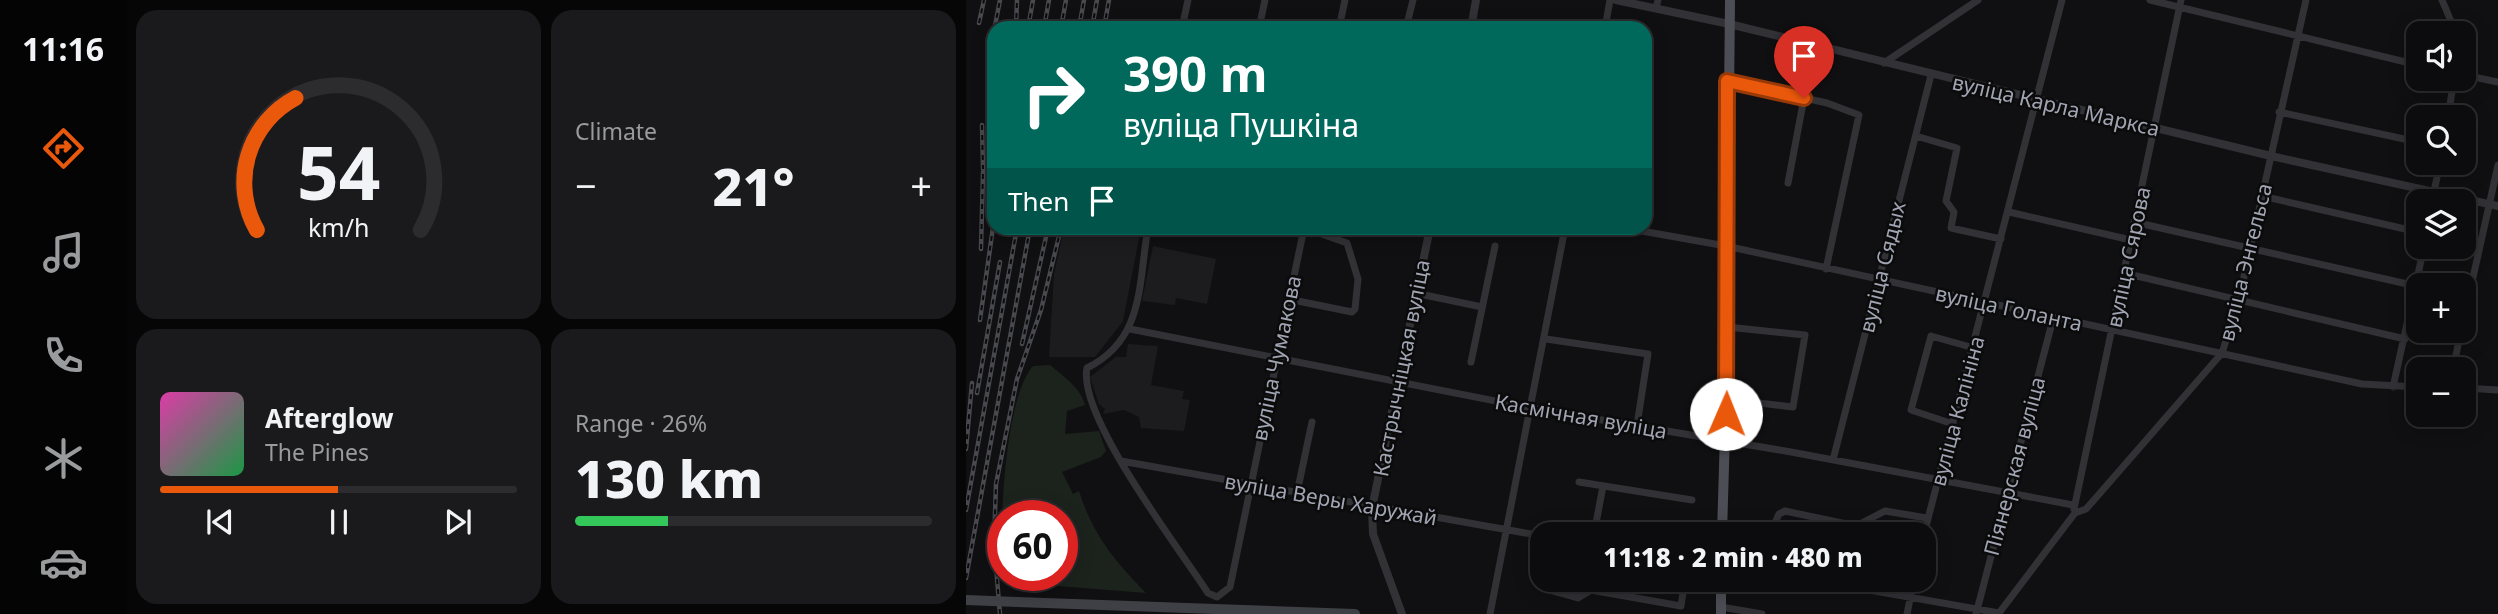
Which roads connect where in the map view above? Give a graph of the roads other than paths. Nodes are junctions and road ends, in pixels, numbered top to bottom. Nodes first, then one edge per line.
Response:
1 (1188, 0) edge
2 (1265, 0) edge
3 (1345, 0) edge
4 (1413, 0) edge
5 (1476, 0) edge
6 (1610, 0) edge
7 (1616, 0) edge
8 (1730, 0) edge
9 (1978, 0) edge
10 (2062, 0) edge
11 (2150, 0) edge
12 (2305, 0) edge
13 (2442, 0) edge
14 (2181, 3) edge
15 (1657, 4) edge
16 (1184, 21) edge
17 (1260, 21) edge
18 (1340, 21) edge
19 (1408, 21) edge
20 (1472, 21) edge
21 (1606, 21) edge
22 (2451, 21) edge
23 (1729, 24) junction
24 (2298, 37) junction
25 (2406, 62) edge
26 (1884, 63) junction
27 (1931, 75) junction
28 (2476, 77) edge
29 (1727, 81) junction
30 (2498, 82) edge
31 (1804, 98) junction
32 (2034, 99) junction
33 (2279, 112) junction
34 (2157, 128) junction
35 (1916, 136) junction
36 (2406, 139) edge
37 (2271, 156) junction
38 (2498, 165) edge
39 (1787, 183) dead end
40 (2406, 190) edge
41 (2262, 196) junction
42 (2493, 205) edge
43 (2009, 212) junction
44 (2134, 222) junction
45 (2406, 229) edge
46 (1652, 233) edge
47 (1147, 235) edge
48 (1302, 235) edge
49 (1324, 235) edge
50 (1428, 235) edge
51 (1564, 235) edge
52 (2001, 239) junction
53 (2131, 240) junction
54 (1495, 246) dead end
55 (1726, 246) junction
56 (2251, 247) junction
57 (1826, 269) junction
58 (2124, 273) junction
59 (2475, 273) edge
60 (1878, 280) junction
61 (2406, 284) edge
62 (1415, 293) junction
63 (1288, 299) junction
64 (2239, 299) junction
65 (1986, 303) junction
66 (1482, 307) junction
67 (2053, 318) junction
68 (1727, 327) junction
69 (1130, 329) junction
70 (2112, 330) junction
71 (2406, 330) edge
72 (1546, 339) junction
73 (2404, 339) junction
74 (1974, 348) junction
75 (2222, 353) junction
76 (1275, 357) junction
77 (1471, 362) dead end
78 (1398, 383) junction
79 (2393, 387) junction
80 (2406, 387) edge
81 (2476, 389) edge
82 (2498, 390) edge
83 (1726, 399) junction
84 (1531, 408) junction
85 (1312, 422) dead end
86 (1637, 425) junction
87 (1952, 425) junction
88 (1725, 441) junction
89 (1833, 460) junction
90 (1121, 461) junction
91 (1939, 479) junction
92 (1579, 482) dead end
93 (1249, 485) junction
94 (1603, 486) junction
95 (2006, 491) junction
96 (1297, 493) junction
97 (1692, 500) dead end
98 (1372, 508) junction
99 (2074, 509) junction
100 (1927, 518) junction
101 (1596, 522) edge
102 (1722, 522) edge
103 (1775, 522) edge
104 (1837, 522) edge
105 (1864, 522) edge
106 (1926, 522) edge
107 (1506, 529) junction
108 (1530, 534) edge
109 (1556, 592) edge
110 (1588, 592) edge
111 (1602, 592) edge
112 (1683, 592) edge
113 (1721, 592) edge
114 (1887, 592) edge
115 (1912, 592) edge
116 (1911, 596) junction
117 (966, 600) edge
118 (1721, 610) edge
119 (1976, 611) edge
120 (1999, 612) edge
121 (1355, 614) edge
122 (1402, 614) edge
123 (1490, 614) edge
124 (1762, 614) edge
125 (1907, 614) edge

1 - 16 street
2 - 17 street
3 - 18 street
4 - 19 street
5 - 20 street
6 - 21 street
7 - 15 street, вуліца Карла Маркса
8 - 23 main road
9 - 26 street
10 - 32 street, вуліца Калініна
11 - 14 street
12 - 24 street, вуліца Энгельса
13 - 22 street
14 - 24 street
14 - 34 street, вуліца Сярова
15 - 23 street, вуліца Карла Маркса
23 - 26 street, вуліца Карла Маркса
23 - 29 main road
24 - 25 street
24 - 33 street, вуліца Энгельса
26 - 27 street, вуліца Карла Маркса
27 - 32 street, вуліца Карла Маркса
27 - 35 street, вуліца Сядых
28 - 30 street
29 - 31 street
29 - 55 main road
31 - 39 street
31 - 57 street
32 - 34 street, вуліца Карла Маркса
32 - 43 street, вуліца Калініна
33 - 36 street
33 - 37 street, вуліца Энгельса
34 - 37 street, вуліца Карла Маркса
34 - 44 street, вуліца Сярова
35 - 52 street
35 - 60 street, вуліца Сядых
37 - 40 street, вуліца Карла Маркса
37 - 41 street, вуліца Энгельса
38 - 42 street
41 - 45 street
41 - 56 street, вуліца Энгельса
42 - 59 street
43 - 52 street, вуліца Калініна
43 - 53 street
44 - 53 street, вуліца Сярова
44 - 56 street
46 - 55 street, вуліца Голанта
47 - 69 street
48 - 63 street, вуліца Чумакова
49 - 63 street
50 - 62 street, Кастрычніцкая вуліца
51 - 72 street
52 - 65 street, вуліца Калініна
53 - 58 street, вуліца Сярова
54 - 66 street
55 - 57 street, вуліца Голанта
55 - 68 main road
56 - 61 street
56 - 64 street, вуліца Энгельса
57 - 60 street, вуліца Голанта
58 - 64 street
58 - 70 street, вуліца Сярова
60 - 65 street, вуліца Голанта
60 - 89 street, вуліца Сядых
62 - 66 street
62 - 78 street, Кастрычніцкая вуліца
63 - 76 street, вуліца Чумакова
64 - 73 street
64 - 75 street, вуліца Энгельса
65 - 67 street, вуліца Голанта
65 - 74 street, вуліца Калініна
66 - 77 street
67 - 70 street, вуліца Голанта
67 - 95 street, Піянерская вуліца
68 - 83 main road
68 - 83 street
69 - 76 street, Касмічная вуліца
69 - 90 street
70 - 75 street, вуліца Голанта
70 - 99 street, вуліца Сярова
71 - 73 street
72 - 84 street
72 - 86 street
73 - 79 street
74 - 87 street, вуліца Калініна
74 - 87 street
75 - 79 street, вуліца Голанта
75 - 99 street, вуліца Энгельса
76 - 78 street, Касмічная вуліца
76 - 93 street, вуліца Чумакова
78 - 84 street, Касмічная вуліца
78 - 98 street, Кастрычніцкая вуліца
79 - 80 street, вуліца Голанта
81 - 82 street
83 - 88 main road
84 - 86 street, Касмічная вуліца
84 - 107 street
85 - 96 street
86 - 88 street, Касмічная вуліца
87 - 91 street, вуліца Калініна
88 - 89 street, Касмічная вуліца
88 - 102 main road
89 - 91 street, Касмічная вуліца
90 - 93 street, вуліца Веры Харужай
90 - 93 street, вуліца Чумакова
91 - 95 street, Касмічная вуліца
91 - 100 street, вуліца Калініна
92 - 94 street
93 - 96 street, вуліца Веры Харужай
94 - 97 street
94 - 101 street
95 - 99 street, Касмічная вуліца
95 - 119 street, Піянерская вуліца
96 - 98 street, вуліца Веры Харужай
98 - 107 street, вуліца Веры Харужай
98 - 122 street, Кастрычніцкая вуліца
99 - 120 street, вуліца Энгельса
100 - 105 street
100 - 106 street, вуліца Калініна
103 - 104 street
107 - 108 street, вуліца Веры Харужай
107 - 123 street
109 - 110 street
111 - 112 street
113 - 118 main road
114 - 116 street
115 - 116 street
116 - 119 street
116 - 125 street
117 - 121 main road, bridge
118 - 124 street
119 - 120 street

